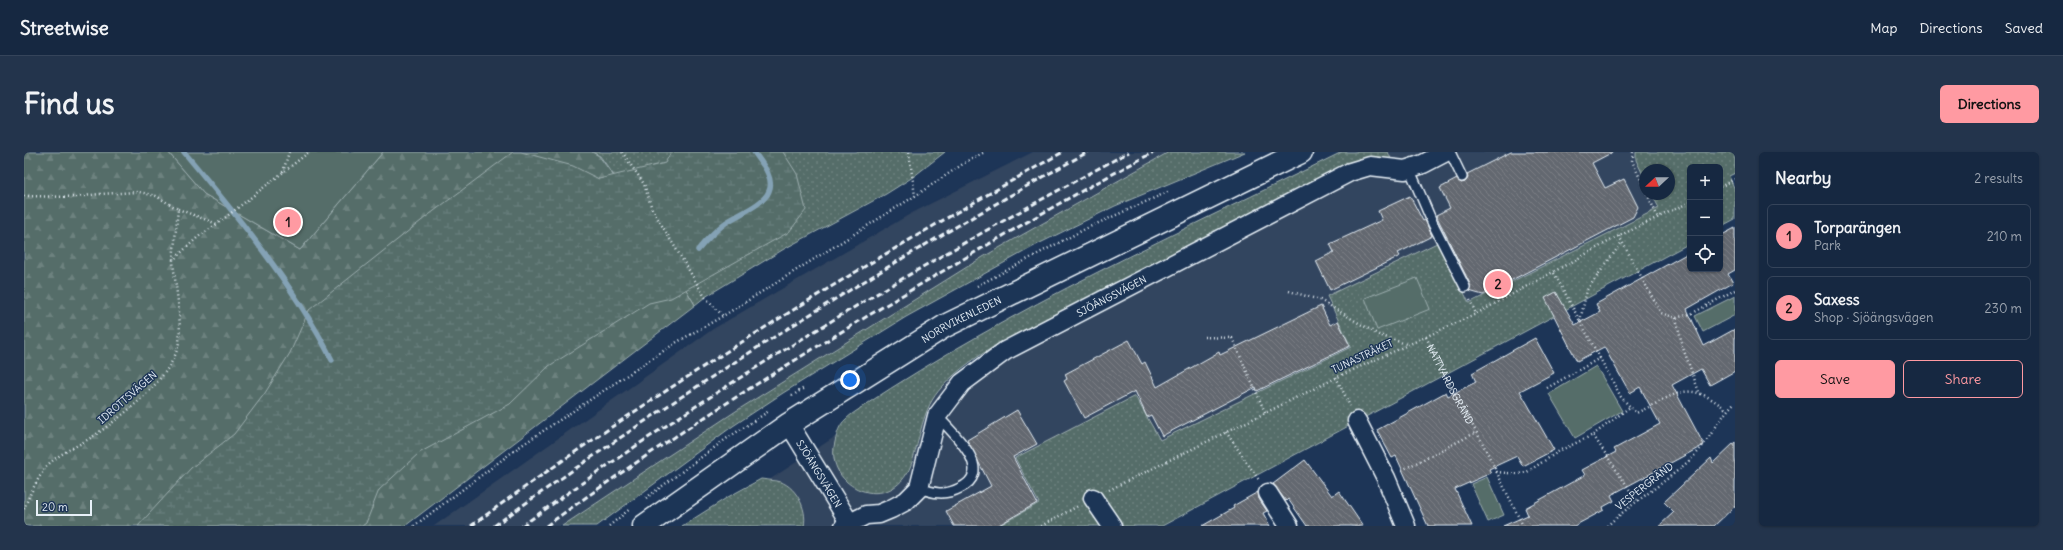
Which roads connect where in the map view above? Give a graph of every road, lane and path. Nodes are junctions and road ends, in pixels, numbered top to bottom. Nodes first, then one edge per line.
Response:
1 (289, 152) edge
2 (309, 152) edge
3 (622, 152) edge
4 (909, 152) edge
5 (986, 152) edge
6 (1301, 152) edge
7 (1446, 152) edge
8 (1450, 152) edge
9 (1633, 152) edge
10 (1409, 168) junction
11 (282, 172) junction
12 (1639, 176) edge
13 (1462, 177) dead end
14 (1735, 179) edge
15 (1723, 185) edge
16 (24, 196) edge
17 (915, 196) junction
18 (1650, 200) edge
19 (1687, 203) edge
20 (178, 208) junction
21 (1658, 217) junction
22 (217, 224) junction
23 (1619, 236) junction
24 (1622, 242) junction
25 (173, 260) junction
26 (1554, 273) junction
27 (1465, 287) dead end
28 (1735, 290) edge
29 (1289, 291) dead end
30 (723, 316) junction
31 (1676, 318) junction
32 (1580, 322) junction
33 (1204, 337) dead end
34 (1426, 337) junction
35 (1407, 344) junction
36 (1600, 358) junction
37 (1336, 378) junction
38 (1547, 388) dead end
39 (1699, 392) junction
40 (1735, 402) edge
41 (1630, 407) junction
42 (1727, 410) junction
43 (1265, 412) junction
44 (937, 416) junction
45 (1357, 422) joint
46 (789, 424) junction
47 (1226, 432) junction
48 (1477, 432) junction
49 (1593, 435) junction
50 (1496, 472) junction
51 (1386, 478) junction
52 (919, 488) junction
53 (1268, 493) joint
54 (1093, 498) junction
55 (1637, 501) junction
56 (24, 509) edge
57 (847, 524) edge
58 (414, 526) edge
59 (644, 526) edge
60 (1041, 526) edge
61 (1112, 526) edge
62 (1289, 526) edge
63 (1406, 526) edge
64 (1523, 526) edge
65 (1607, 526) edge

1 - 11 path
2 - 11 path
3 - 30 path
4 - 17 path
5 - 17 path
6 - 46 main road, NORRVIKENLEDEN
7 - 10 street, SJÖÄNGSVÄGEN
8 - 13 lane
9 - 12 path
10 - 27 lane
10 - 44 street, SJÖÄNGSVÄGEN
11 - 22 path
14 - 15 path
16 - 20 path
17 - 30 path
18 - 21 path
19 - 21 path, TUNASTRÅKET
20 - 22 path
20 - 25 path, IDROTTSVÄGEN
21 - 23 path, TUNASTRÅKET
22 - 25 path
23 - 24 path
23 - 26 path, TUNASTRÅKET
24 - 31 path
24 - 32 path
25 - 56 path, IDROTTSVÄGEN
26 - 32 path
26 - 34 path, TUNASTRÅKET
28 - 31 path
29 - 35 path
30 - 58 path
31 - 39 path
32 - 36 path
33 - 43 path
34 - 35 path, TUNASTRÅKET
34 - 48 path, NATTVARDSGRÄND
35 - 37 path, TUNASTRÅKET
36 - 38 path
36 - 41 path
37 - 43 path, TUNASTRÅKET
37 - 45 path
39 - 41 path
39 - 42 path
40 - 42 path, VESPERGRÄND
41 - 49 path
42 - 55 path, VESPERGRÄND
43 - 47 path, TUNASTRÅKET
44 - 52 street, SJÖÄNGSVÄGEN
44 - 52 lane
45 - 51 street
46 - 57 street, SJÖÄNGSVÄGEN
46 - 59 main road, NORRVIKENLEDEN
47 - 53 path
47 - 54 path, TUNASTRÅKET
48 - 50 path, NATTVARDSGRÄND
48 - 51 path, NATTVARDSGRÄND
49 - 50 path
49 - 55 path
50 - 64 path, NATTVARDSGRÄND
51 - 63 street
52 - 57 street, SJÖÄNGSVÄGEN
53 - 62 street
54 - 60 path, TUNASTRÅKET
54 - 61 street
55 - 65 path, VESPERGRÄND

